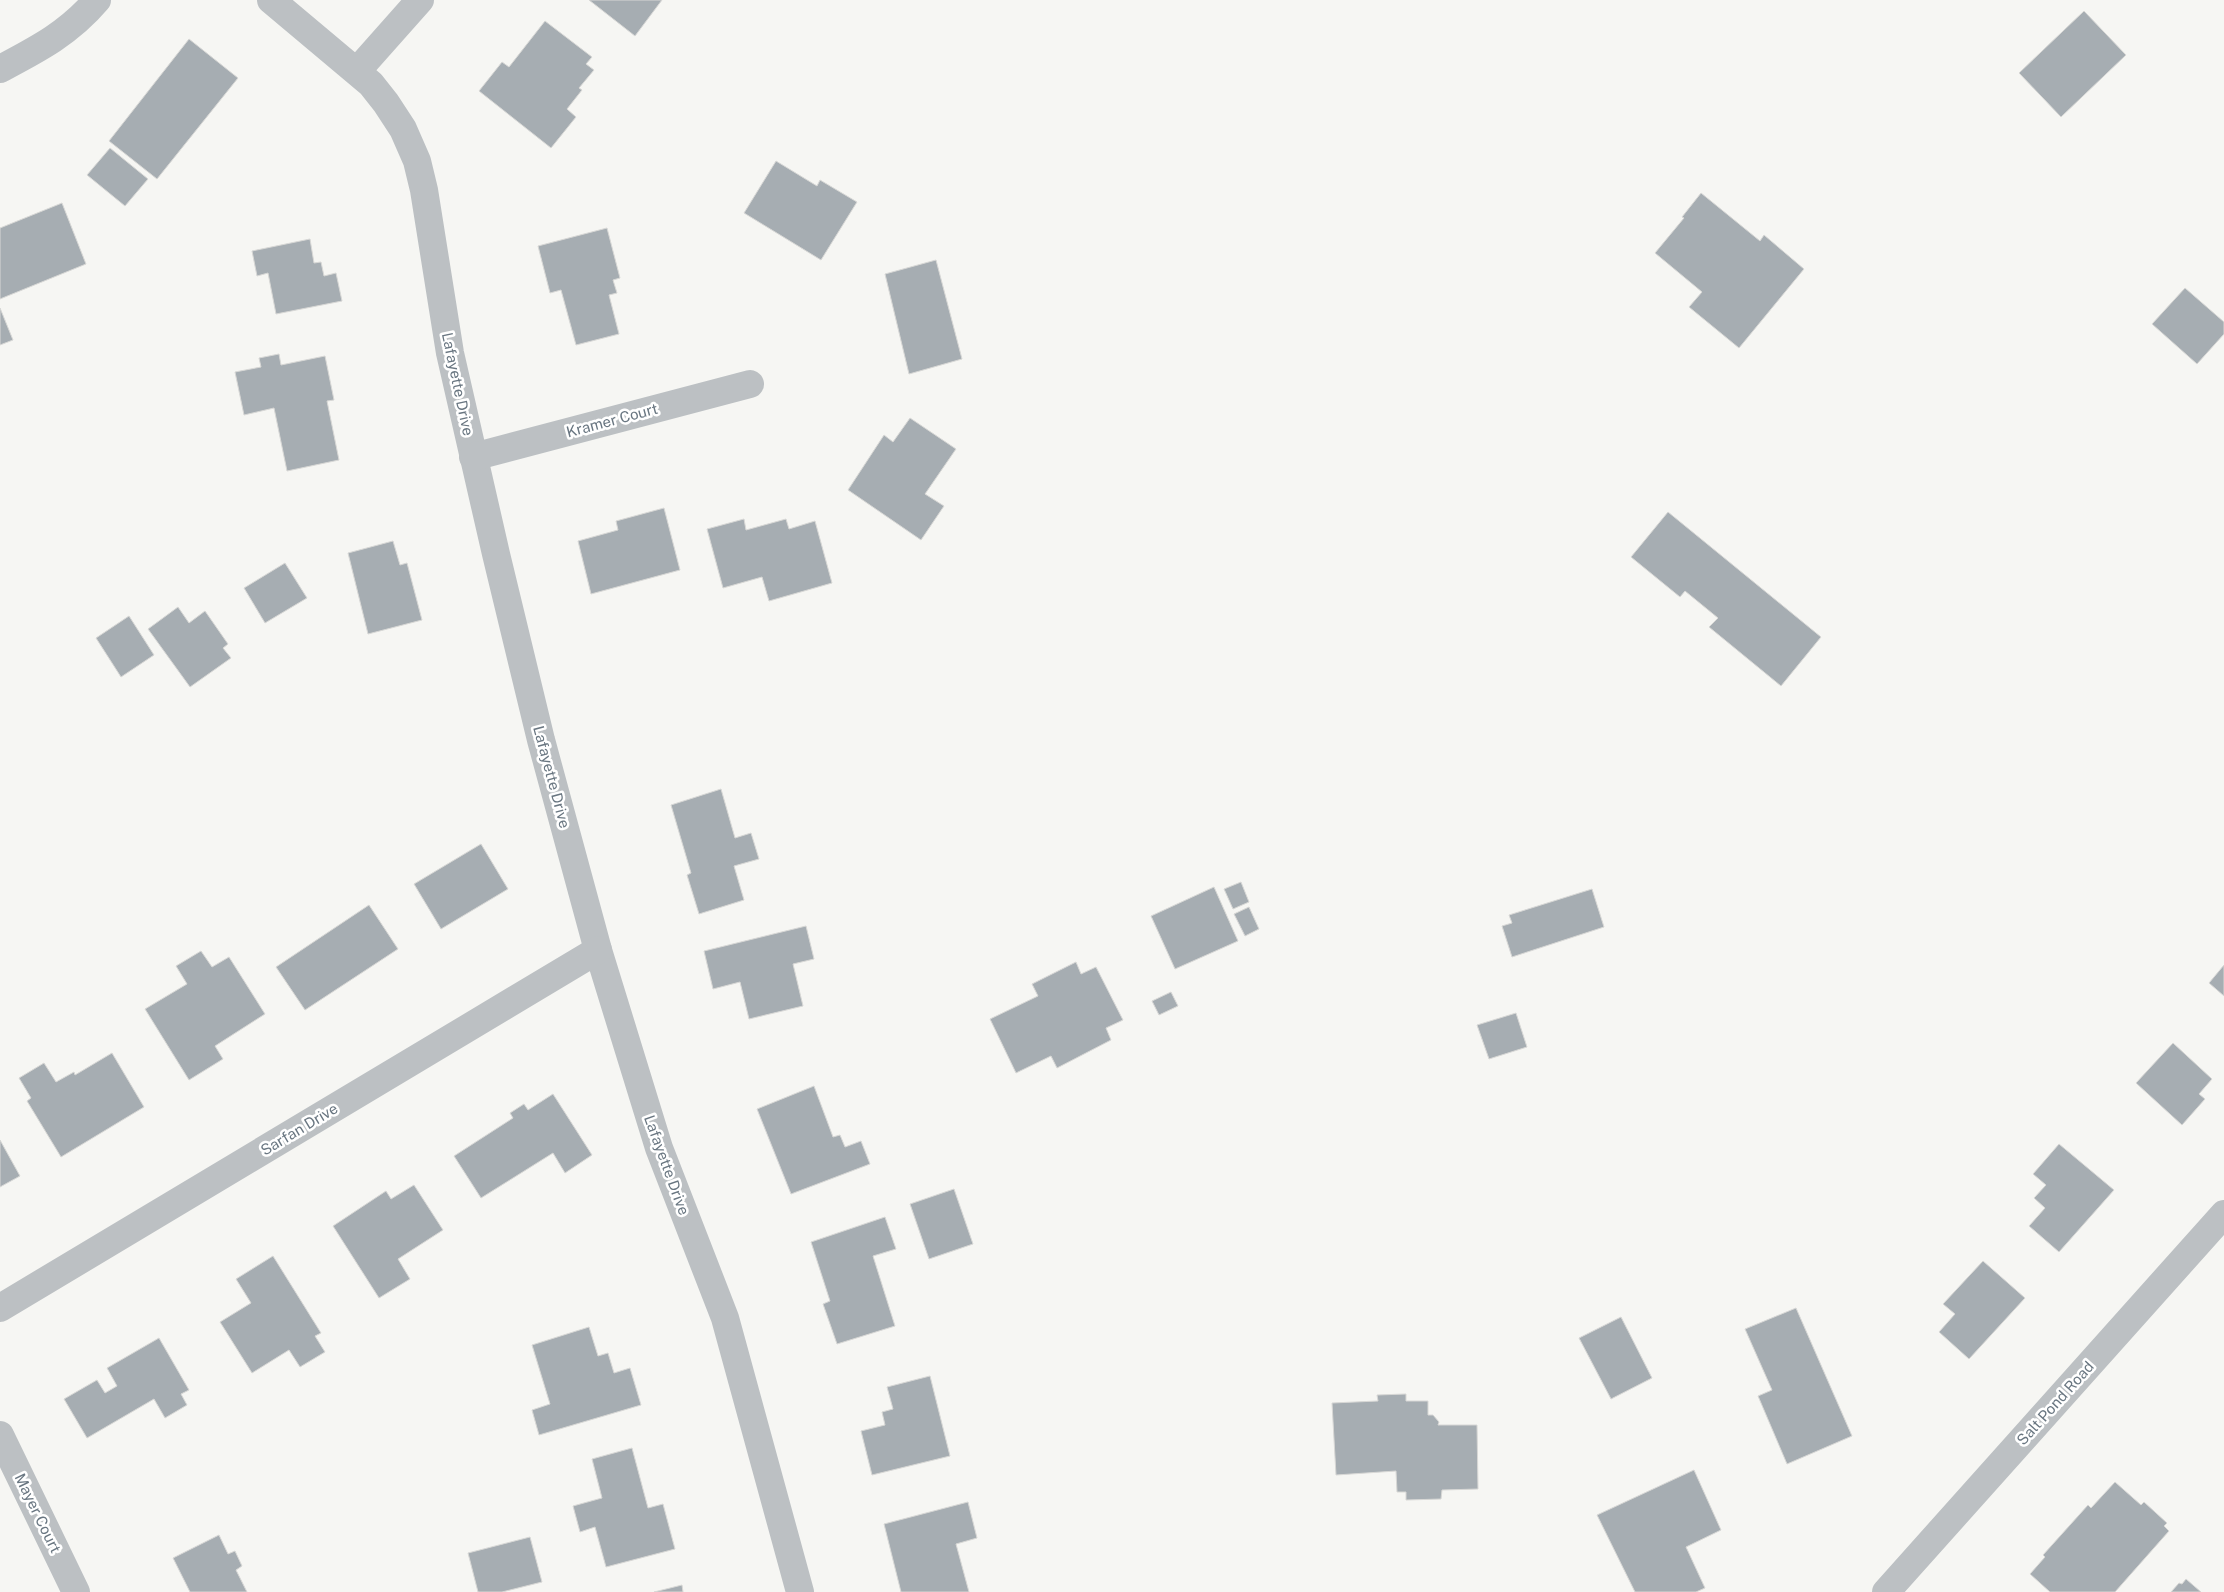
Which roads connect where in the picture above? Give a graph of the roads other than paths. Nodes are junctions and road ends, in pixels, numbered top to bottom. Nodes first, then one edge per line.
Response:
1 (97, 0) edge
2 (271, 0) edge
3 (420, 0) edge
4 (0, 69) edge
5 (357, 71) junction
6 (750, 384) dead end
7 (473, 457) junction
8 (598, 950) junction
9 (2224, 1214) edge
10 (0, 1308) edge
11 (0, 1435) edge
12 (76, 1592) edge
13 (800, 1592) edge
14 (1886, 1592) edge

1 - 4 street
2 - 5 street, Lafayette Drive
3 - 5 street
5 - 7 street, Lafayette Drive
6 - 7 street, Kramer Court
7 - 8 street, Lafayette Drive
8 - 10 street, Sarfan Drive
8 - 13 street, Lafayette Drive
9 - 14 street, Salt Pond Road
11 - 12 street, Mayer Court

